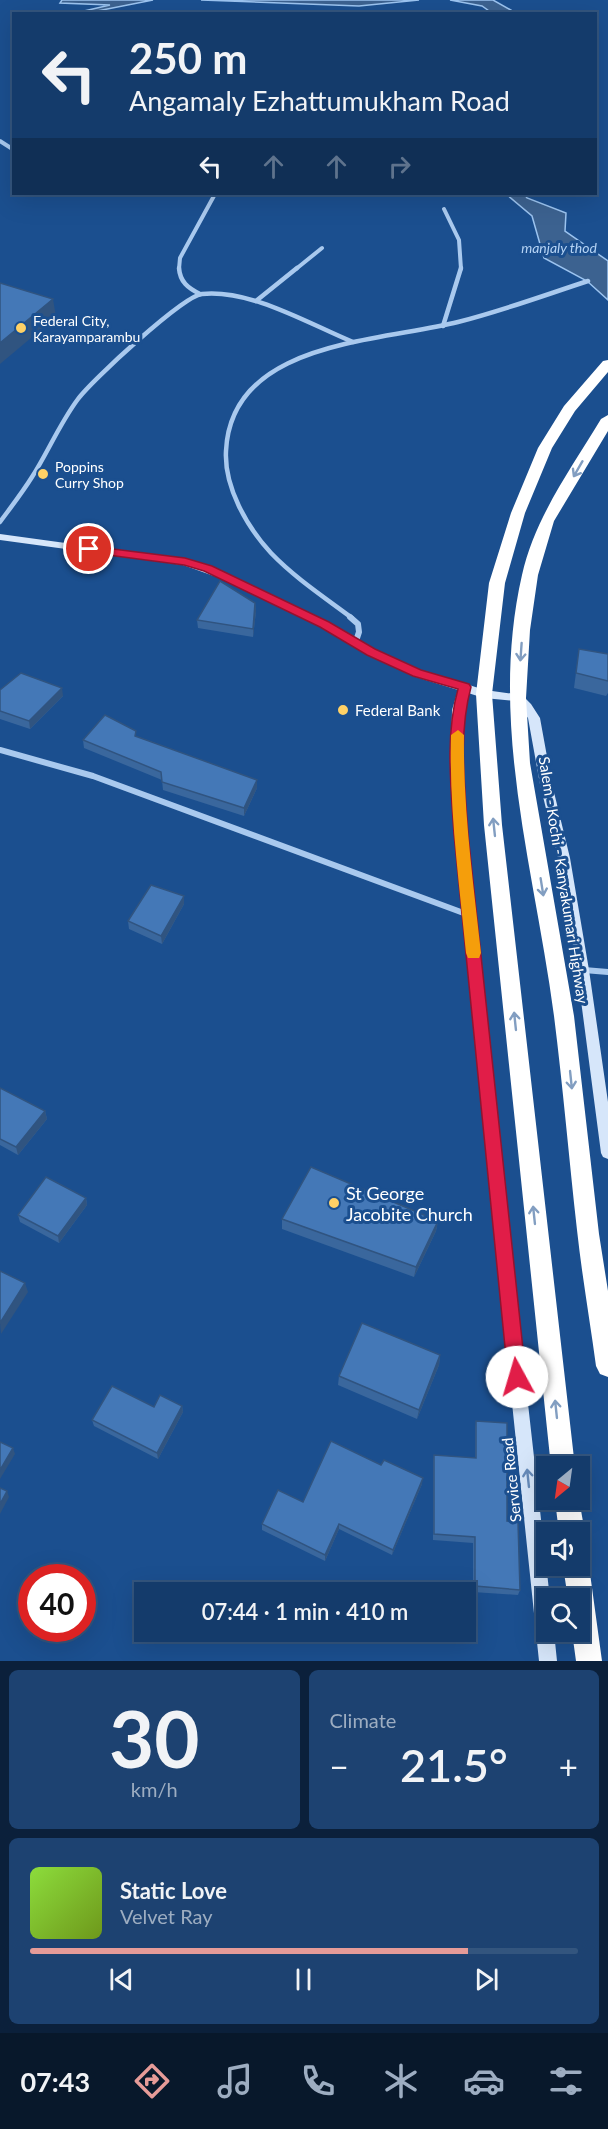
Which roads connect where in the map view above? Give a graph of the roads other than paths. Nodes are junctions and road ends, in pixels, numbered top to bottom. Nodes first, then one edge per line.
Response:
1 (214, 195) edge
2 (444, 209) dead end
3 (322, 248) dead end
4 (588, 280) dead end
5 (200, 294) junction
6 (256, 301) junction
7 (443, 326) junction
8 (354, 343) junction
9 (608, 364) edge
10 (608, 419) edge
11 (0, 522) edge
12 (0, 537) edge
13 (355, 644) junction
14 (464, 687) junction
15 (484, 694) junction
16 (518, 698) junction
17 (0, 750) edge
18 (470, 916) junction
19 (583, 970) junction
20 (608, 972) edge
21 (608, 1153) edge
22 (608, 1366) edge
23 (562, 1456) edge
24 (577, 1576) edge
25 (548, 1661) edge
26 (589, 1661) edge

1 - 5 street
2 - 7 street
3 - 6 street
4 - 7 street
5 - 6 street
5 - 11 street
6 - 8 street
7 - 8 street
8 - 13 street
9 - 15 highway
10 -> 16 highway, Salem - Kochi - Kanyakumari Highway
12 - 13 street
13 - 14 street
14 - 15 street
14 - 18 street, Service Road
15 - 16 street
23 -> 15 highway
16 - 19 street
16 -> 22 highway, Salem - Kochi - Kanyakumari Highway
17 - 18 street
25 -> 18 street, Service Road
19 - 20 street
19 - 21 street
24 - 26 highway

